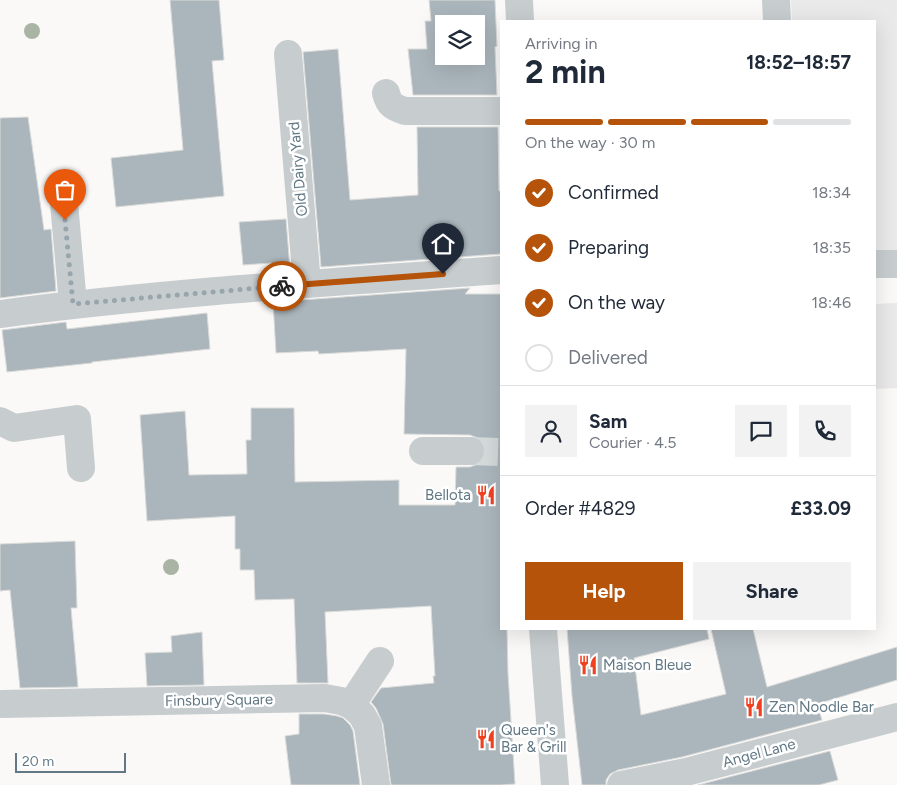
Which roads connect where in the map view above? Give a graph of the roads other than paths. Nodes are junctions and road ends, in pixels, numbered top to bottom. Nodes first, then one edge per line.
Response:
1 (519, 0) edge
2 (776, 0) edge
3 (520, 20) edge
4 (777, 20) edge
5 (288, 54) dead end
6 (386, 93) dead end
7 (500, 111) edge
8 (64, 203) dead end
9 (876, 264) edge
10 (897, 264) edge
11 (500, 270) edge
12 (307, 284) junction
13 (73, 304) junction
14 (0, 314) edge
15 (0, 420) edge
16 (424, 451) dead end
17 (470, 451) tunnel mouth
18 (81, 468) dead end
19 (543, 630) edge
20 (380, 661) dead end
21 (0, 704) edge
22 (351, 705) junction
23 (897, 717) edge
24 (376, 785) edge
25 (555, 785) edge
26 (621, 785) edge

1 - 3 street
2 - 4 street
5 - 12 street, Old Dairy Yard
6 - 7 street
8 - 13 street
9 - 10 street
11 - 12 street
12 - 13 street
13 - 14 street
15 - 18 street
16 - 17 street
19 - 25 street
20 - 22 street
21 - 22 street, Finsbury Square
22 - 24 street
23 - 26 street, Angel Lane

